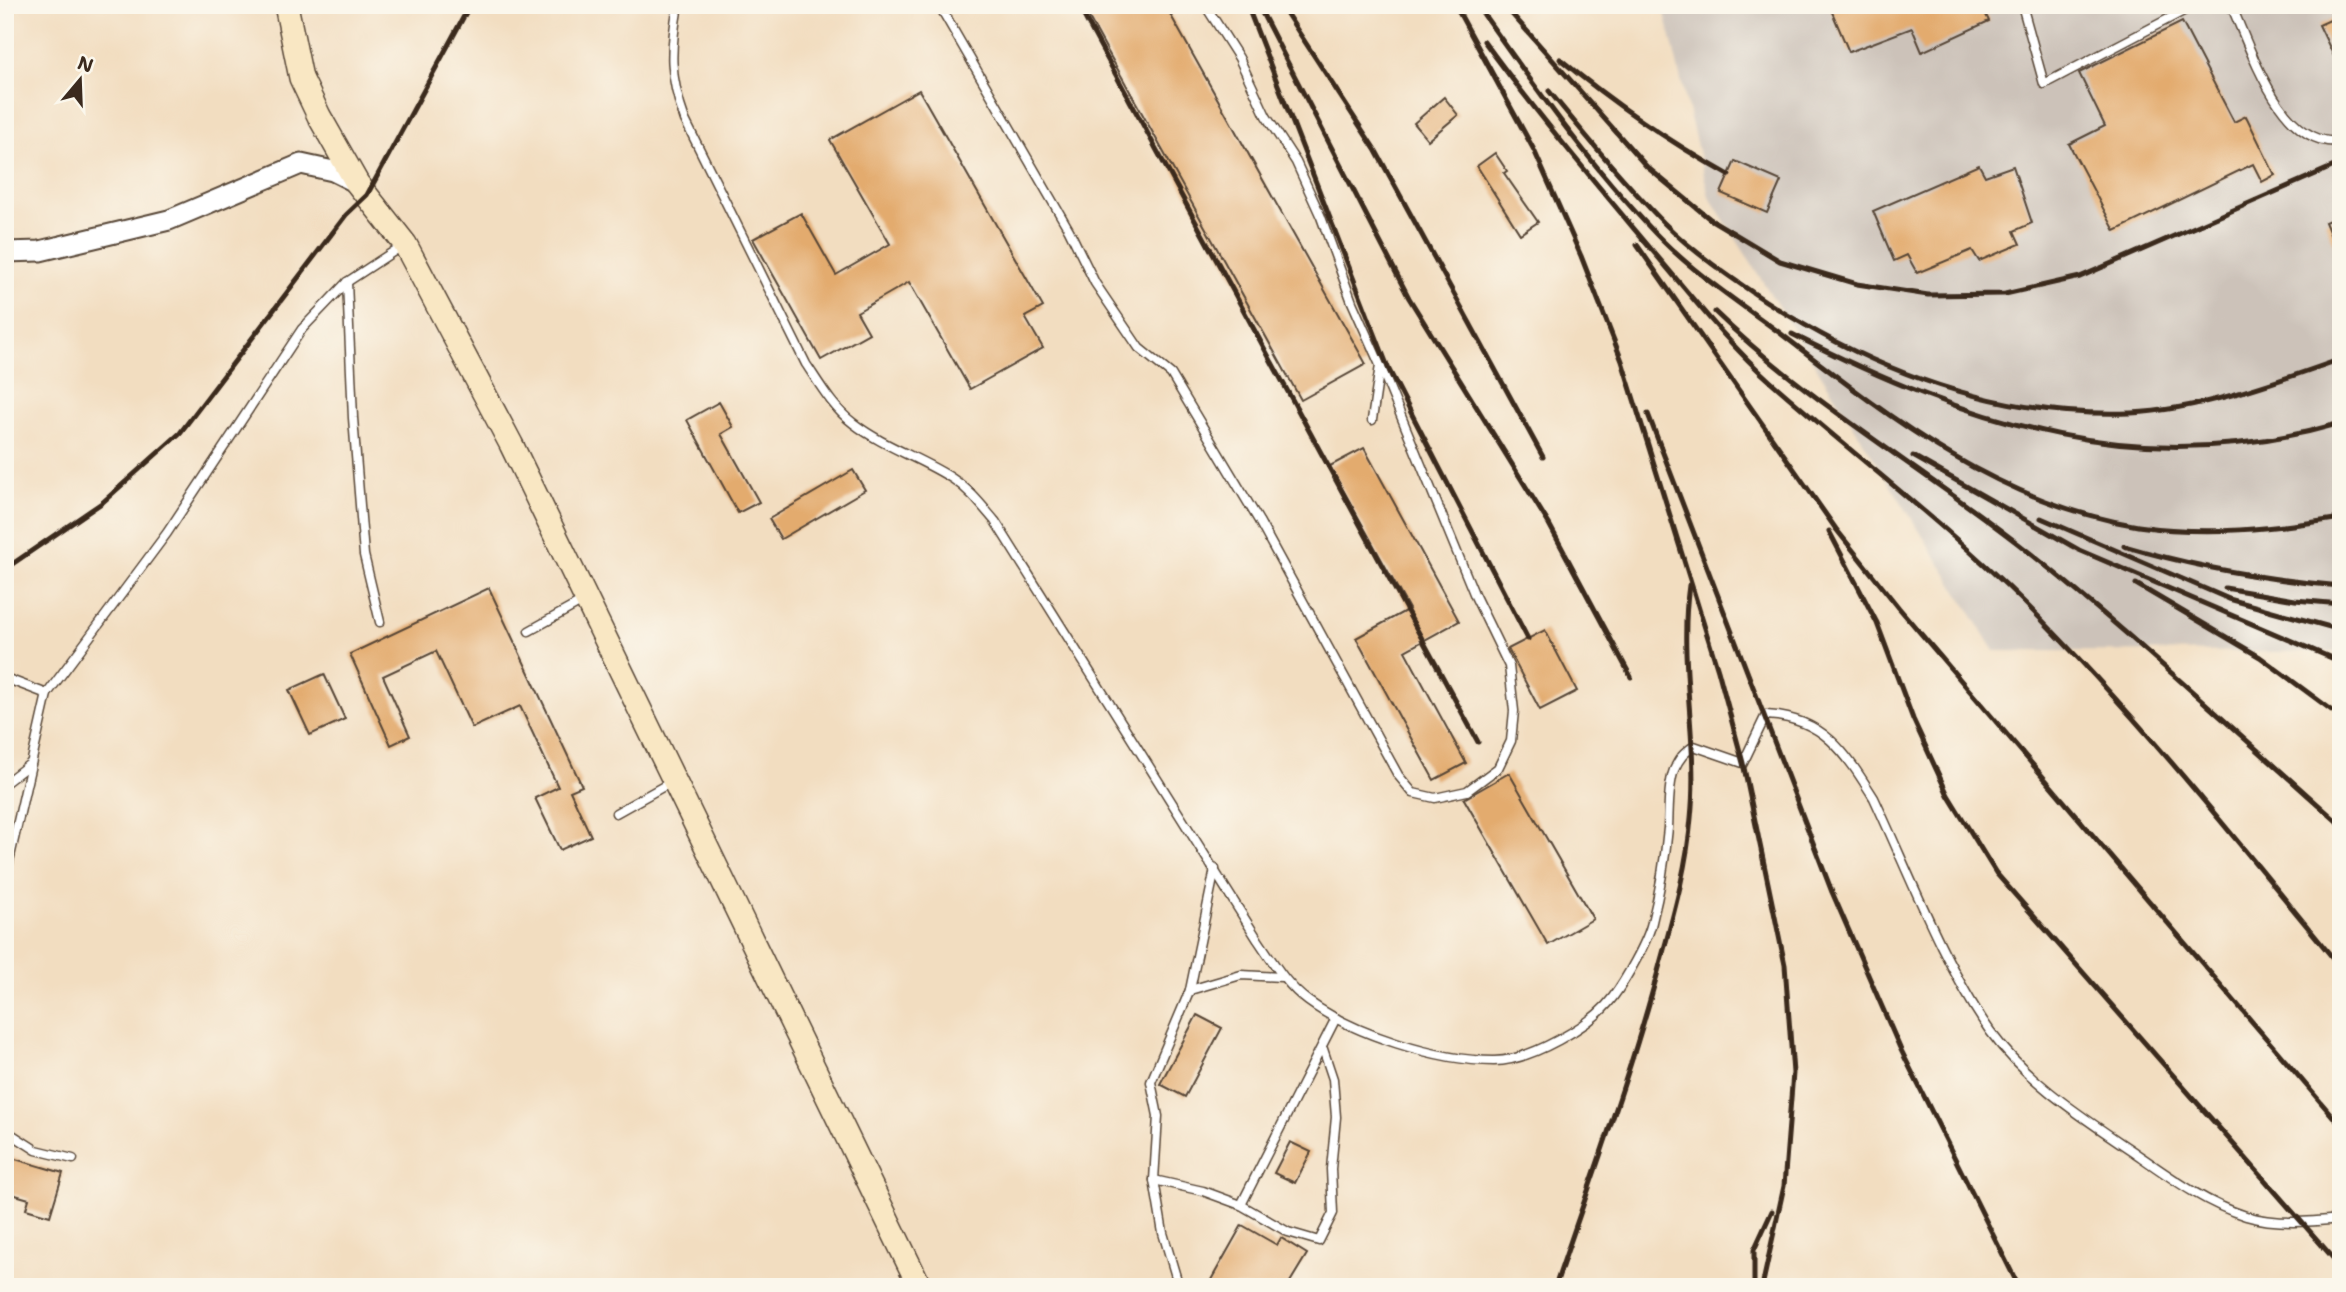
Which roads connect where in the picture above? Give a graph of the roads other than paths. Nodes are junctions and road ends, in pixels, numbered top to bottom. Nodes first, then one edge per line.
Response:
1 (286, 5) edge
2 (678, 5) edge
3 (939, 5) edge
4 (1205, 5) edge
5 (2022, 5) edge
6 (2195, 5) edge
7 (2231, 5) edge
8 (2341, 141) edge
9 (357, 183) junction
10 (405, 244) junction
11 (5, 252) edge
12 (347, 282) junction
13 (1380, 365) junction
14 (1372, 420) dead end
15 (586, 600) junction
16 (380, 622) dead end
17 (529, 631) dead end
18 (5, 678) edge
19 (47, 694) junction
20 (32, 763) junction
21 (673, 781) junction
22 (5, 783) edge
23 (616, 813) dead end
24 (1215, 869) junction
25 (5, 894) edge
26 (1282, 977) junction
27 (1189, 990) junction
28 (1336, 1018) junction
29 (1323, 1049) junction
30 (5, 1130) edge
31 (73, 1159) dead end
32 (1154, 1180) junction
33 (1241, 1205) junction
34 (2341, 1219) edge
35 (920, 1287) edge
36 (1179, 1287) edge

1 - 9 main road
2 - 24 lane
3 - 13 lane
4 - 13 lane
5 - 6 lane
7 - 8 lane
9 - 10 main road
9 - 11 street
10 - 12 lane
10 - 15 main road
12 - 16 lane
12 - 19 lane
13 - 14 lane
15 - 17 lane
15 - 21 main road
18 - 19 lane
19 - 20 lane
20 - 22 lane
20 - 25 lane
21 - 23 lane
21 - 35 main road
24 - 26 lane
24 - 27 lane
26 - 27 lane
26 - 28 lane
27 - 32 lane
28 - 29 lane
28 - 34 lane
29 - 33 lane
29 - 33 lane
30 - 31 lane
32 - 33 lane
32 - 36 lane

